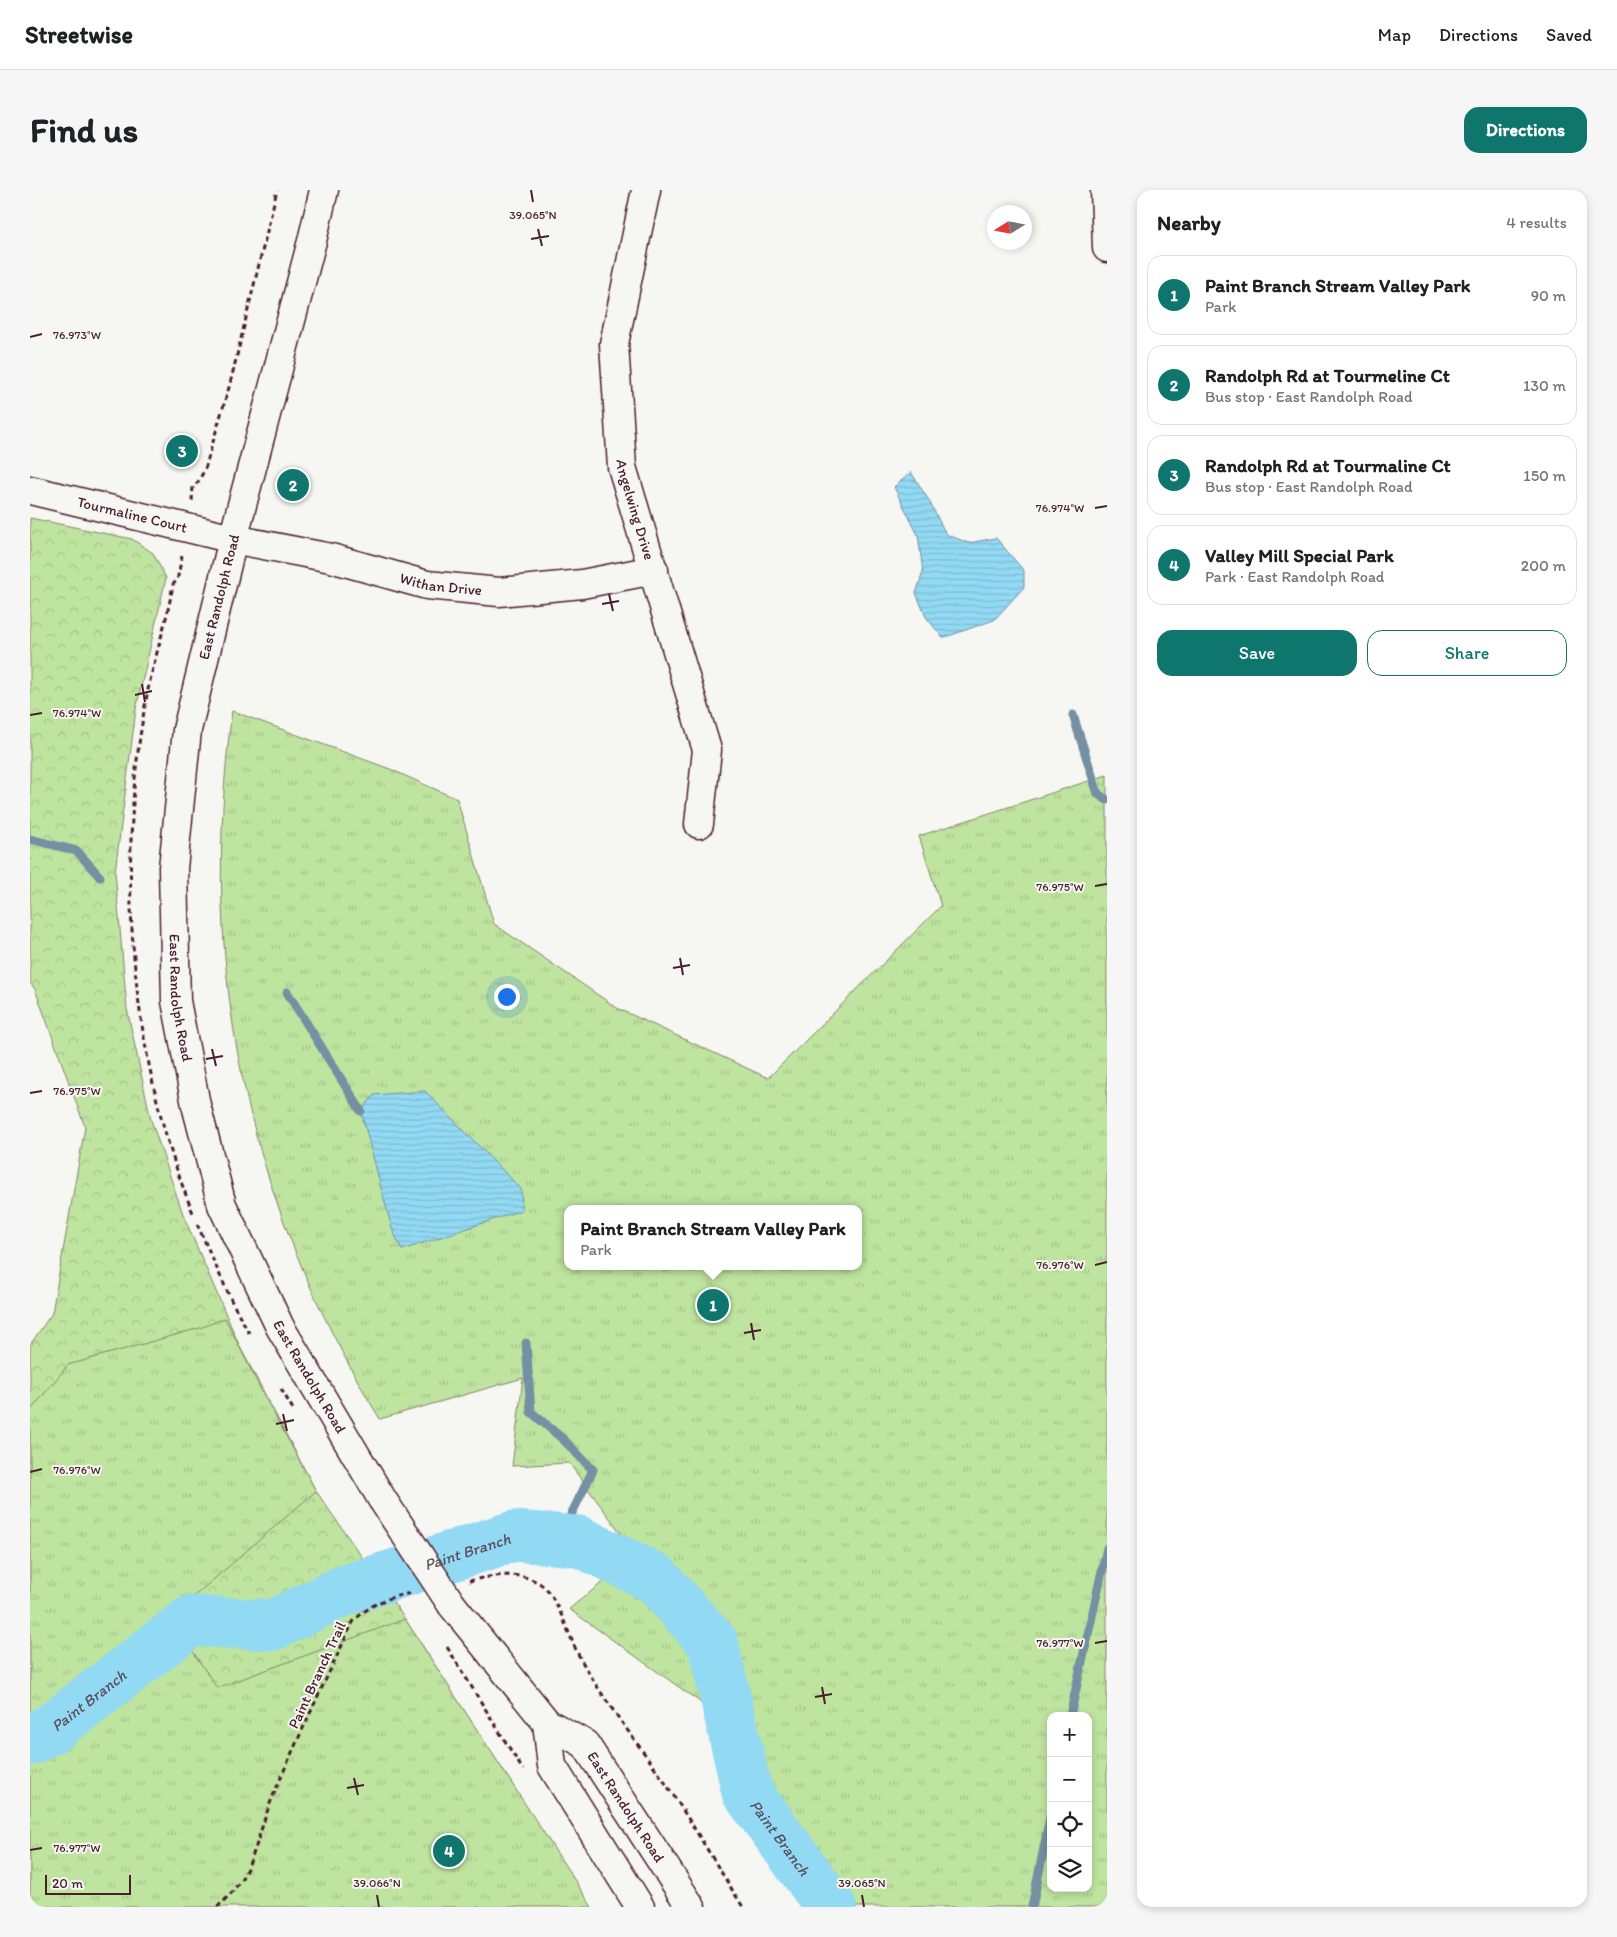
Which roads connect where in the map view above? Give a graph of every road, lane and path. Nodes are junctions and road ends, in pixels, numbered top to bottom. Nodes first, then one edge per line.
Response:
1 (324, 190) edge
2 (646, 190) edge
3 (1105, 190) edge
4 (1107, 248) edge
5 (30, 490) edge
6 (233, 539) junction
7 (654, 570) junction
8 (699, 824) dead end
9 (419, 1592) dead end
10 (458, 1594) junction
11 (445, 1642) dead end
12 (547, 1723) junction
13 (526, 1775) dead end
14 (217, 1907) edge
15 (640, 1907) edge
16 (691, 1907) edge
17 (743, 1907) edge

1 - 6 main road, East Randolph Road
2 - 7 main road, Angelwing Drive
3 - 4 main road
5 - 6 main road, Tourmaline Court
6 - 7 main road, Withan Drive
6 - 10 main road, East Randolph Road, bridge
7 - 8 main road, Angelwing Drive
9 - 14 path, Paint Branch Trail
10 - 12 main road, East Randolph Road
10 - 17 path
11 - 13 path
12 - 15 main road
12 - 16 main road, East Randolph Road

